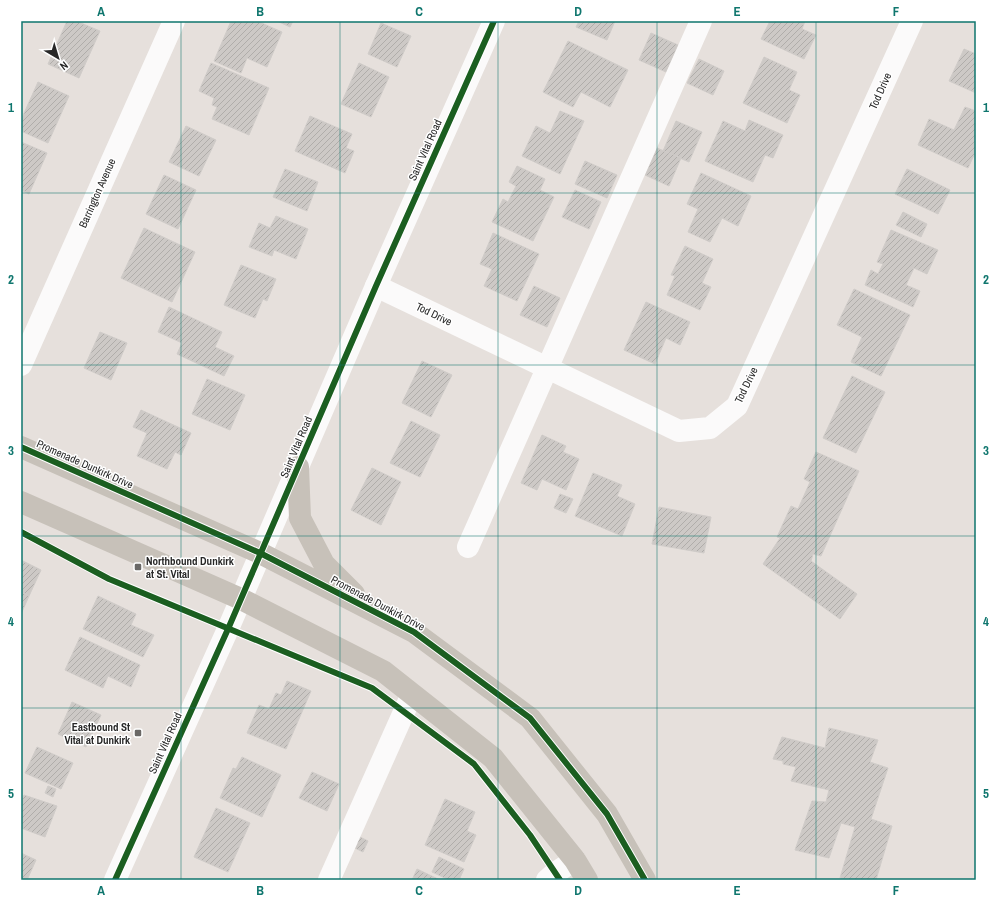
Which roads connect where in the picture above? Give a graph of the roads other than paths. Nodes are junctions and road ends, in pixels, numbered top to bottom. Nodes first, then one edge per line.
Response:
1 (174, 21) edge
2 (494, 21) edge
3 (701, 21) edge
4 (912, 21) edge
5 (376, 286) junction
6 (21, 365) edge
7 (547, 368) junction
8 (21, 447) edge
9 (298, 466) junction
10 (21, 502) edge
11 (468, 547) dead end
12 (260, 553) junction
13 (241, 599) junction
14 (368, 608) junction
15 (412, 694) junction
16 (575, 860) junction
17 (115, 880) edge
18 (329, 880) edge
19 (547, 880) edge
20 (587, 880) edge
21 (645, 880) edge

1 - 6 street, Barrington Avenue
2 - 5 street, Saint Vital Road
3 - 7 street
4 - 7 street, Tod Drive
5 - 7 street, Tod Drive
5 - 9 street, Saint Vital Road
7 - 11 street
8 - 12 main road, Promenade Dunkirk Drive
9 - 12 street, Saint Vital Road
9 - 14 main road
10 - 13 main road
12 - 13 street, Saint Vital Road
12 - 14 main road, Promenade Dunkirk Drive
13 - 15 main road
13 - 17 street, Saint Vital Road
14 - 21 main road, Promenade Dunkirk Drive
15 - 16 main road
15 - 18 street
16 - 19 street
16 - 20 main road

